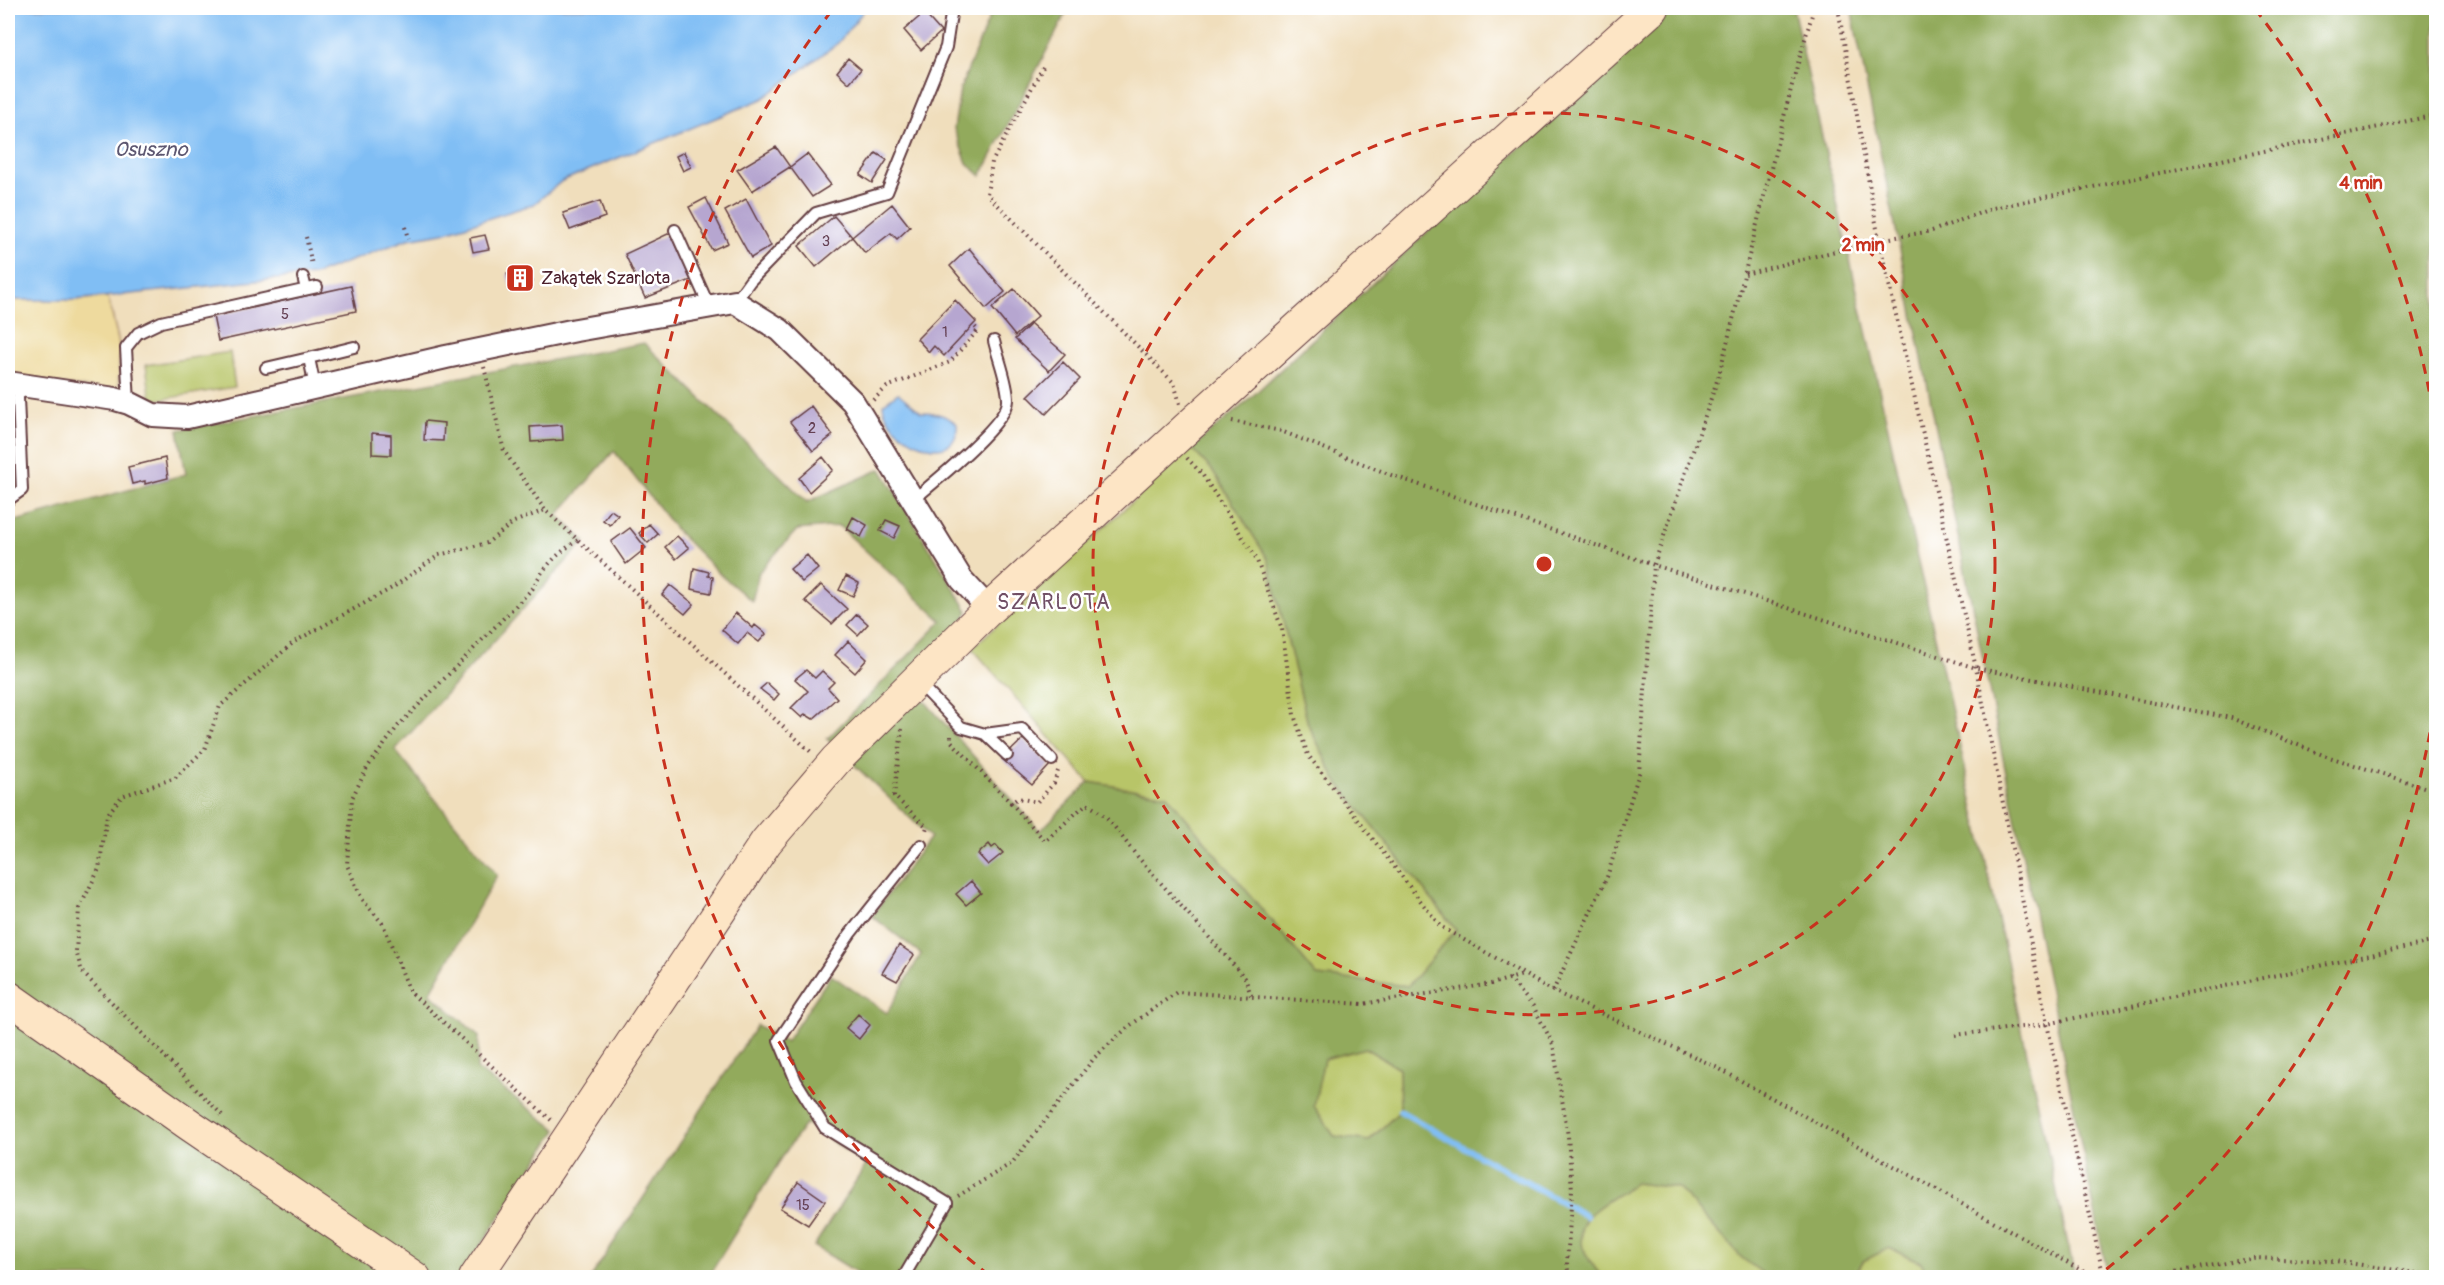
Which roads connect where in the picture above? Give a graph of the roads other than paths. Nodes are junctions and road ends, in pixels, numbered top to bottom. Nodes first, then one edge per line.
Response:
1 (952, 8) edge
2 (1653, 8) edge
3 (675, 230) dead end
4 (308, 276) road end
5 (735, 302) junction
6 (709, 306) junction
7 (994, 341) dead end
8 (354, 347) dead end
9 (309, 357) junction
10 (266, 368) dead end
11 (14, 384) edge
12 (315, 387) junction
13 (129, 403) junction
14 (8, 500) edge
15 (913, 500) junction
16 (989, 609) junction
17 (912, 685) junction
18 (985, 734) junction
19 (1007, 755) dead end
20 (1052, 760) road end
21 (921, 845) road end
22 (8, 997) edge
23 (415, 1278) edge
24 (475, 1278) edge
25 (903, 1278) edge

1 - 5 lane
2 - 16 street
3 - 6 lane
4 - 13 lane
5 - 6 street
5 - 15 street
6 - 12 street
7 - 15 lane
8 - 9 lane
9 - 10 lane
9 - 12 lane
11 - 13 street
11 - 14 lane
12 - 13 street
15 - 16 street
16 - 17 street
17 - 18 lane
17 - 24 street
18 - 19 lane
18 - 20 lane
21 - 25 lane
22 - 23 street

